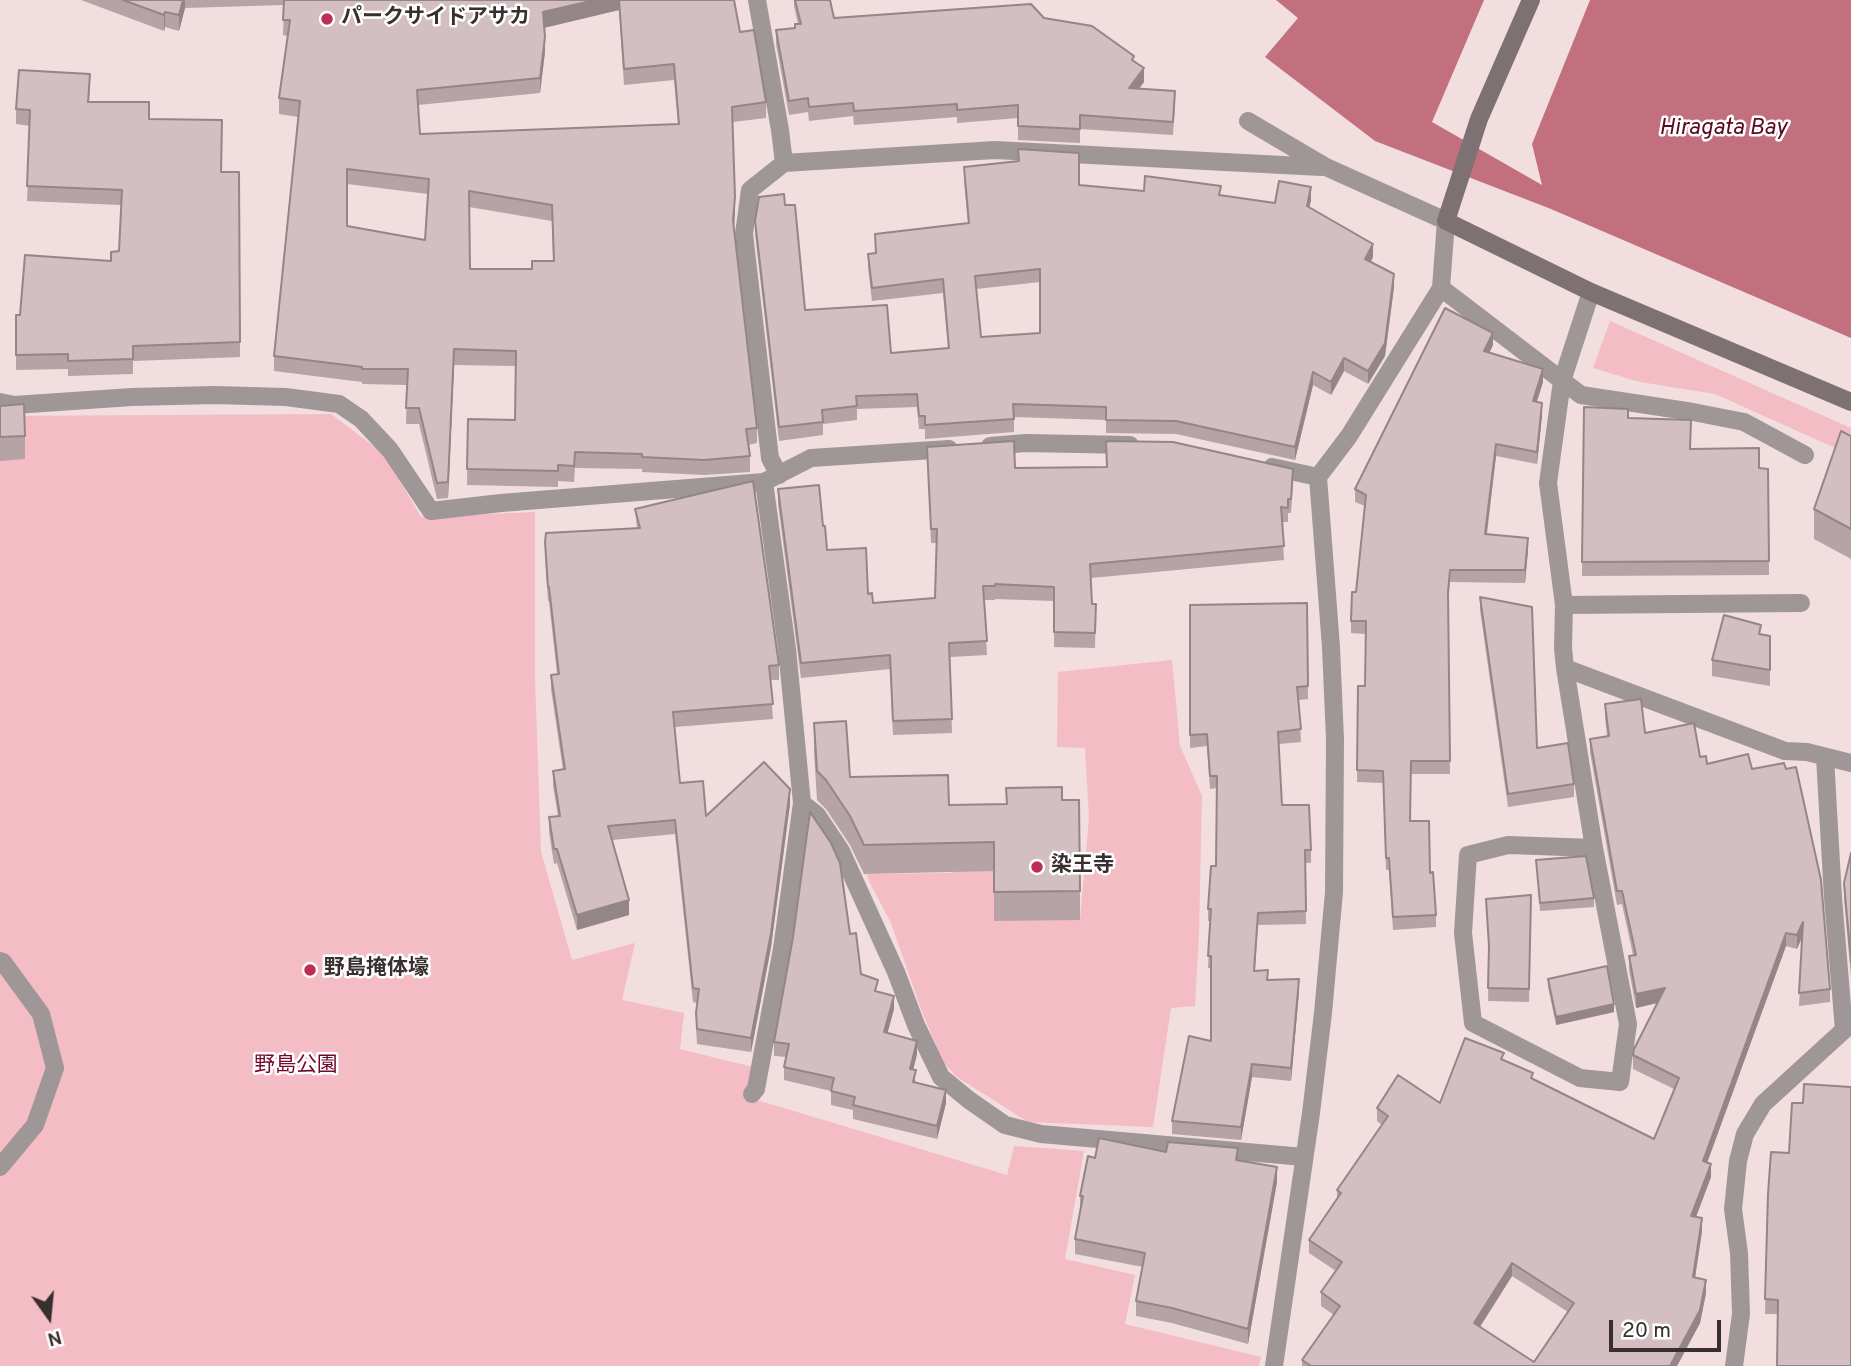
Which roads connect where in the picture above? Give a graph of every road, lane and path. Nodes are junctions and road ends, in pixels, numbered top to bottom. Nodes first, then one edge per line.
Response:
1 (757, 0) edge
2 (1531, 0) edge
3 (1248, 121) dead end
4 (784, 163) junction
5 (1326, 167) junction
6 (1446, 221) junction
7 (1441, 288) junction
8 (1591, 292) junction
9 (1562, 381) junction
10 (0, 402) edge
11 (1851, 402) edge
12 (1147, 445) edge
13 (1805, 456) dead end
14 (1253, 463) edge
15 (1318, 477) junction
16 (771, 479) junction
17 (1801, 603) dead end
18 (1564, 605) junction
19 (1565, 667) junction
20 (1825, 757) junction
21 (1851, 763) edge
22 (802, 803) junction
23 (1594, 848) junction
24 (0, 961) edge
25 (1847, 1033) edge
26 (752, 1094) dead end
27 (1304, 1157) junction
28 (0, 1167) edge
29 (1274, 1366) edge
30 (1734, 1366) edge

1 - 4 street
2 - 6 street
3 - 5 street
4 - 5 street
4 - 16 street
5 - 6 street
6 - 7 street
6 - 8 street
7 - 9 street
7 - 15 street
8 - 9 street
8 - 11 street
9 - 13 street
9 - 18 street
10 - 16 street
12 - 16 street
14 - 15 street
15 - 27 street
16 - 22 street
17 - 18 street
18 - 19 street
19 - 20 street
19 - 23 street
20 - 21 street
20 - 25 street
22 - 26 street
22 - 27 street
23 - 23 street
24 - 28 street
25 - 30 street
27 - 29 street

